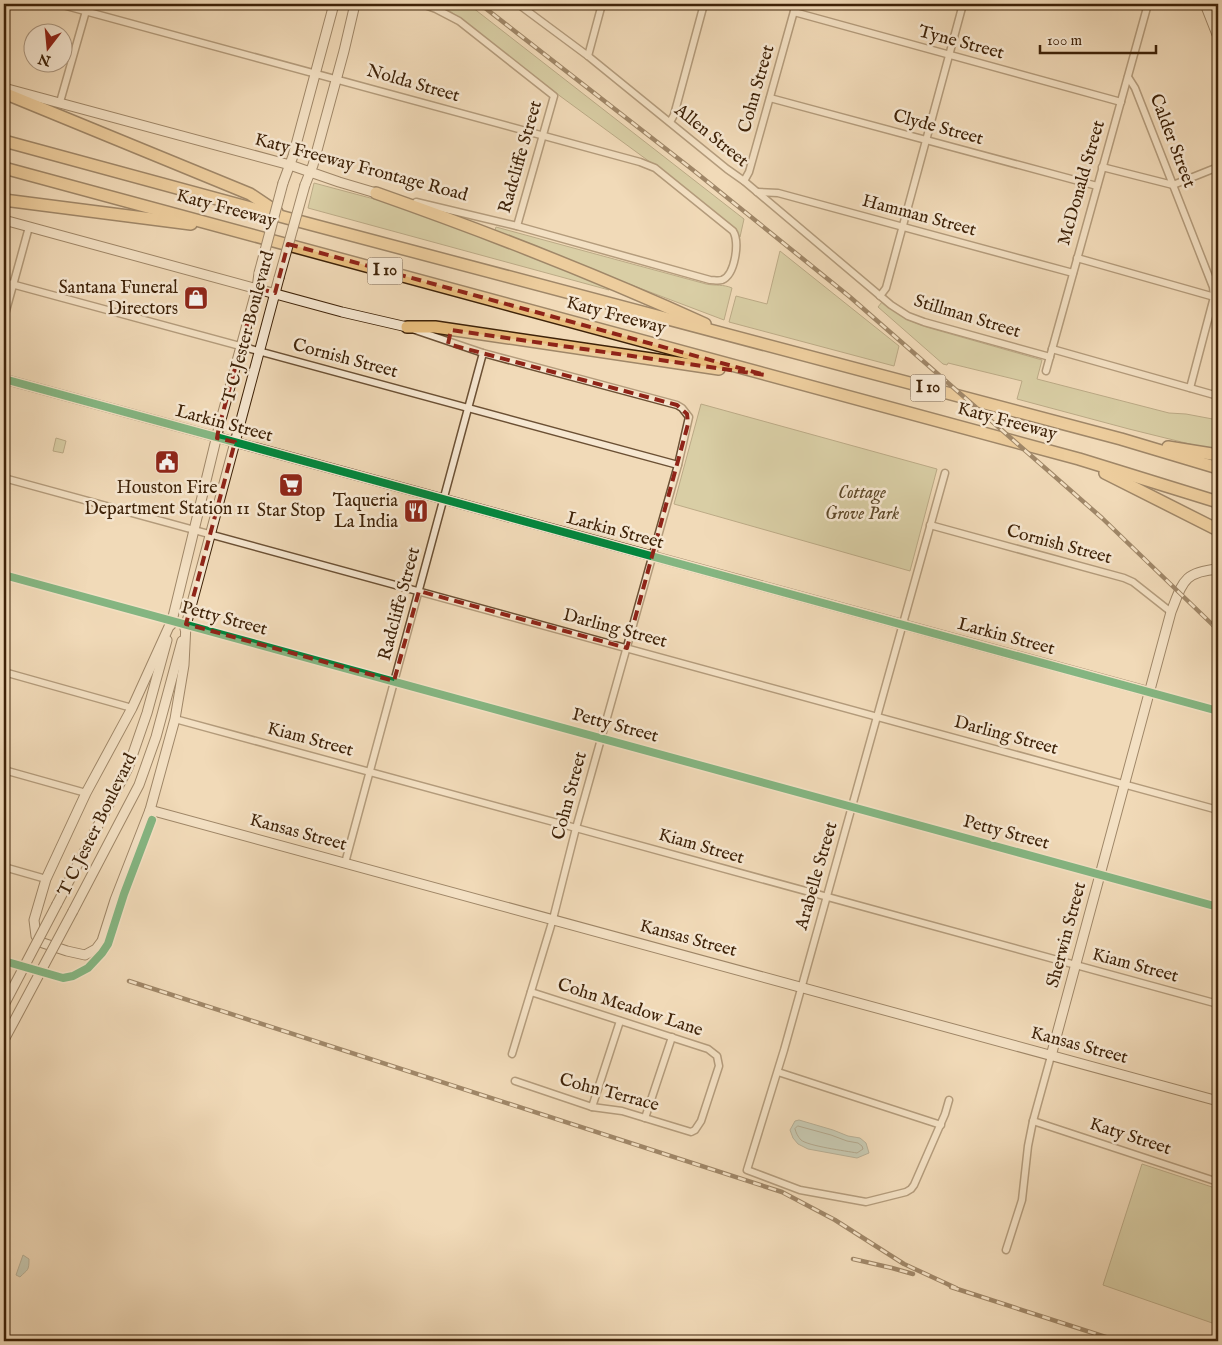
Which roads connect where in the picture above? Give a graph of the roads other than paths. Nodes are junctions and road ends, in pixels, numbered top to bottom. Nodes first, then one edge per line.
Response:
1 (59, 4) edge
2 (88, 4) edge
3 (334, 4) edge
4 (355, 4) edge
5 (422, 4) edge
6 (518, 4) edge
7 (602, 4) edge
8 (704, 4) edge
9 (796, 4) edge
10 (963, 4) edge
11 (1134, 4) edge
12 (1205, 4) edge
13 (1148, 5) edge
14 (86, 11) junction
15 (794, 12) junction
16 (1218, 37) edge
17 (949, 55) junction
18 (588, 56) junction
19 (316, 72) junction
20 (1128, 77) junction
21 (336, 78) junction
22 (4, 88) edge
23 (4, 93) edge
24 (770, 98) junction
25 (60, 102) junction
26 (1121, 102) junction
27 (670, 122) junction
28 (542, 135) junction
29 (4, 141) edge
30 (926, 141) junction
31 (290, 165) junction
32 (1102, 167) junction
33 (1218, 167) edge
34 (4, 168) edge
35 (311, 171) junction
36 (744, 181) junction
37 (1097, 186) junction
38 (1173, 186) junction
39 (376, 192) junction
40 (757, 192) junction
41 (4, 200) edge
42 (287, 218) junction
43 (4, 220) edge
44 (518, 226) junction
45 (28, 227) junction
46 (903, 227) junction
47 (235, 230) junction
48 (1077, 258) junction
49 (1073, 273) junction
50 (710, 280) joint
51 (4, 282) edge
52 (13, 284) junction
53 (258, 288) junction
54 (275, 293) junction
55 (880, 296) junction
56 (1216, 298) edge
57 (4, 318) edge
58 (407, 327) junction
59 (736, 338) junction
60 (242, 346) junction
61 (1052, 349) junction
62 (259, 351) junction
63 (483, 353) junction
64 (1050, 357) junction
65 (1046, 371) dead end
66 (765, 375) junction
67 (4, 380) edge
68 (1190, 388) junction
69 (1218, 396) edge
70 (468, 408) junction
71 (217, 438) junction
72 (1120, 439) junction
73 (235, 442) junction
74 (1218, 455) edge
75 (1079, 459) junction
76 (678, 465) junction
77 (1218, 468) edge
78 (945, 473) dead end
79 (4, 478) edge
80 (202, 499) junction
81 (444, 499) junction
82 (220, 500) junction
83 (1218, 502) edge
84 (930, 526) junction
85 (195, 529) junction
86 (1218, 530) edge
87 (210, 533) junction
88 (653, 557) junction
89 (1218, 569) edge
90 (4, 575) edge
91 (419, 590) junction
92 (1171, 612) junction
93 (172, 620) junction
94 (186, 624) junction
95 (903, 625) junction
96 (627, 648) junction
97 (4, 672) edge
98 (394, 681) junction
99 (1150, 692) junction
100 (132, 708) junction
101 (1218, 711) edge
102 (877, 716) junction
103 (175, 720) junction
104 (602, 738) junction
105 (4, 770) edge
106 (370, 772) junction
107 (1126, 784) junction
108 (86, 793) junction
109 (852, 806) junction
110 (150, 810) junction
111 (1218, 810) edge
112 (576, 828) junction
113 (345, 863) junction
114 (4, 867) edge
115 (1101, 874) junction
116 (46, 879) junction
117 (827, 898) junction
118 (1218, 907) edge
119 (553, 919) junction
120 (1076, 965) junction
121 (802, 987) junction
122 (531, 992) junction
123 (1218, 1004) edge
124 (4, 1005) edge
125 (620, 1021) junction
126 (672, 1037) junction
127 (4, 1040) edge
128 (512, 1054) dead end
129 (1051, 1056) junction
130 (778, 1072) junction
131 (515, 1081) dead end
132 (949, 1100) dead end
133 (1218, 1101) edge
134 (592, 1107) junction
135 (645, 1118) junction
136 (1033, 1121) junction
137 (941, 1124) junction
138 (695, 1130) joint
139 (1218, 1182) edge
140 (1006, 1250) dead end

1 - 14 street, Nolda Street
2 - 14 street
3 - 19 main road, T C Jester Boulevard
4 - 21 main road, T C Jester Boulevard
5 - 28 street, Radcliffe Street
6 - 18 street, Allen Street
7 - 18 street
8 - 27 street
9 - 15 street, Cohn Street
10 - 17 street
11 - 13 street
12 - 16 main road
13 - 20 street, McDonald Street
14 - 19 street, Nolda Street
14 - 25 street
15 - 17 street, Tyne Street
15 - 24 street, Cohn Street
17 - 26 street, Tyne Street
17 - 30 street
18 - 27 street, Allen Street
19 - 21 street, Nolda Street
19 - 31 main road, T C Jester Boulevard
20 - 26 street, McDonald Street
20 - 38 street, Calder Street
21 - 28 street, Nolda Street
21 - 35 main road, T C Jester Boulevard
22 - 25 main road, Katy Freeway Frontage Road
23 - 42 highway
24 - 30 street, Clyde Street
24 - 36 street, Cohn Street
25 - 31 main road, Katy Freeway Frontage Road
26 - 32 street, McDonald Street
27 - 36 street, Allen Street
28 - 44 street, Radcliffe Street
28 - 50 street, Nolda Street
29 - 42 highway, Katy Freeway / I 10
30 - 37 street, Clyde Street
30 - 46 street
31 - 35 main road, Katy Freeway Frontage Road
31 - 53 main road, T C Jester Boulevard, bridge
32 - 37 street, McDonald Street
32 - 38 street
33 - 38 street
34 - 47 highway, Katy Freeway / I 10
35 - 39 main road, Katy Freeway Frontage Road
35 - 54 main road, T C Jester Boulevard, bridge
36 - 40 street, Allen Street
37 - 48 street, McDonald Street
38 - 56 street, Calder Street
39 - 44 street, Katy Freeway Frontage Road
39 - 59 highway
40 - 46 street, Hamman Street
40 - 55 street, Allen Street
41 - 47 highway
42 - 59 highway, Katy Freeway / I 10
43 - 45 main road
44 - 50 street, Katy Freeway Frontage Road
45 - 52 street
45 - 53 main road
46 - 49 street, Hamman Street
46 - 55 street
47 - 66 highway, Katy Freeway / I 10
48 - 49 street, McDonald Street
48 - 56 street
49 - 61 street, McDonald Street
51 - 52 street, Cornish Street
52 - 57 street
52 - 60 street, Cornish Street
53 - 54 main road
53 - 60 main road, T C Jester Boulevard
54 - 58 main road
54 - 62 main road, T C Jester Boulevard
55 - 64 street, Stillman Street
56 - 68 street
58 - 63 street
58 - 66 highway
59 - 72 highway, Katy Freeway / I 10
60 - 62 street, Cornish Street
60 - 71 main road, T C Jester Boulevard
61 - 64 street, McDonald Street
61 - 68 street
62 - 70 street, Cornish Street
62 - 73 main road, T C Jester Boulevard
63 - 70 street, Radcliffe Street
63 - 76 street, Cohn Street
64 - 65 street, McDonald Street
66 - 75 highway, Katy Freeway / I 10
67 - 71 main road, Larkin Street
68 - 69 street
70 - 76 street, Cornish Street
70 - 81 street, Radcliffe Street
71 - 73 main road, Larkin Street
71 - 80 main road, T C Jester Boulevard
72 - 74 highway
72 - 77 highway, Katy Freeway / I 10
73 - 81 main road, Larkin Street
73 - 82 main road, T C Jester Boulevard
75 - 83 highway, Katy Freeway / I 10
75 - 86 highway
76 - 88 street, Cohn Street
78 - 84 street, Arabelle Street
79 - 85 street, Darling Street
80 - 82 main road
80 - 85 main road, T C Jester Boulevard
81 - 88 main road, Larkin Street
81 - 91 street, Radcliffe Street
82 - 87 main road, T C Jester Boulevard
84 - 92 street, Cornish Street
84 - 95 street, Arabelle Street
85 - 87 street, Darling Street
85 - 93 main road, T C Jester Boulevard
87 - 91 street, Darling Street
87 - 94 main road, T C Jester Boulevard
88 - 95 main road, Larkin Street
88 - 96 street, Cohn Street
89 - 92 main road, Sherwin Street
90 - 93 street, Petty Street
91 - 96 street, Darling Street
91 - 98 street, Radcliffe Street
92 - 99 main road, Sherwin Street
93 - 94 street, Petty Street
93 - 100 main road
93 - 124 main road, T C Jester Boulevard, bridge
94 - 98 street, Petty Street
94 - 103 main road
94 - 127 main road, T C Jester Boulevard, bridge
95 - 99 main road, Larkin Street
95 - 102 street, Arabelle Street
96 - 102 street, Darling Street
96 - 104 street, Cohn Street
97 - 100 street
98 - 104 street, Petty Street
98 - 106 street, Radcliffe Street
99 - 101 street, Larkin Street
99 - 107 main road, Sherwin Street
100 - 108 main road
102 - 107 street, Darling Street
102 - 109 street, Arabelle Street
103 - 106 street, Kiam Street
103 - 110 main road
104 - 109 street, Petty Street
104 - 112 street, Cohn Street
105 - 108 street
106 - 112 street, Kiam Street
106 - 113 street, Radcliffe Street
107 - 111 street, Darling Street
107 - 115 main road, Sherwin Street
108 - 116 main road
109 - 115 street, Petty Street
109 - 117 street, Arabelle Street
110 - 113 main road, Kansas Street
110 - 116 main road
112 - 117 street, Kiam Street
112 - 119 street, Cohn Street
113 - 119 main road, Kansas Street
114 - 116 street
115 - 118 street, Petty Street
115 - 120 main road, Sherwin Street
117 - 120 street, Kiam Street
117 - 121 street, Arabelle Street
119 - 121 main road, Kansas Street
119 - 122 street, Cohn Street
120 - 123 street, Kiam Street
120 - 129 main road, Sherwin Street
121 - 129 main road, Kansas Street
121 - 130 street, Arabelle Street
122 - 125 street, Cohn Meadow Lane
122 - 128 street, Cohn Street
125 - 126 street, Cohn Meadow Lane
125 - 134 street
126 - 135 street
126 - 138 street, Cohn Meadow Lane
129 - 133 main road, Kansas Street
129 - 136 street, Sherwin Street
130 - 137 street
130 - 137 street, Arabelle Street
131 - 134 street, Cohn Terrace
132 - 137 street
134 - 135 street, Cohn Terrace
135 - 138 street, Cohn Terrace
136 - 139 street, Katy Street
136 - 140 street, Sherwin Street

